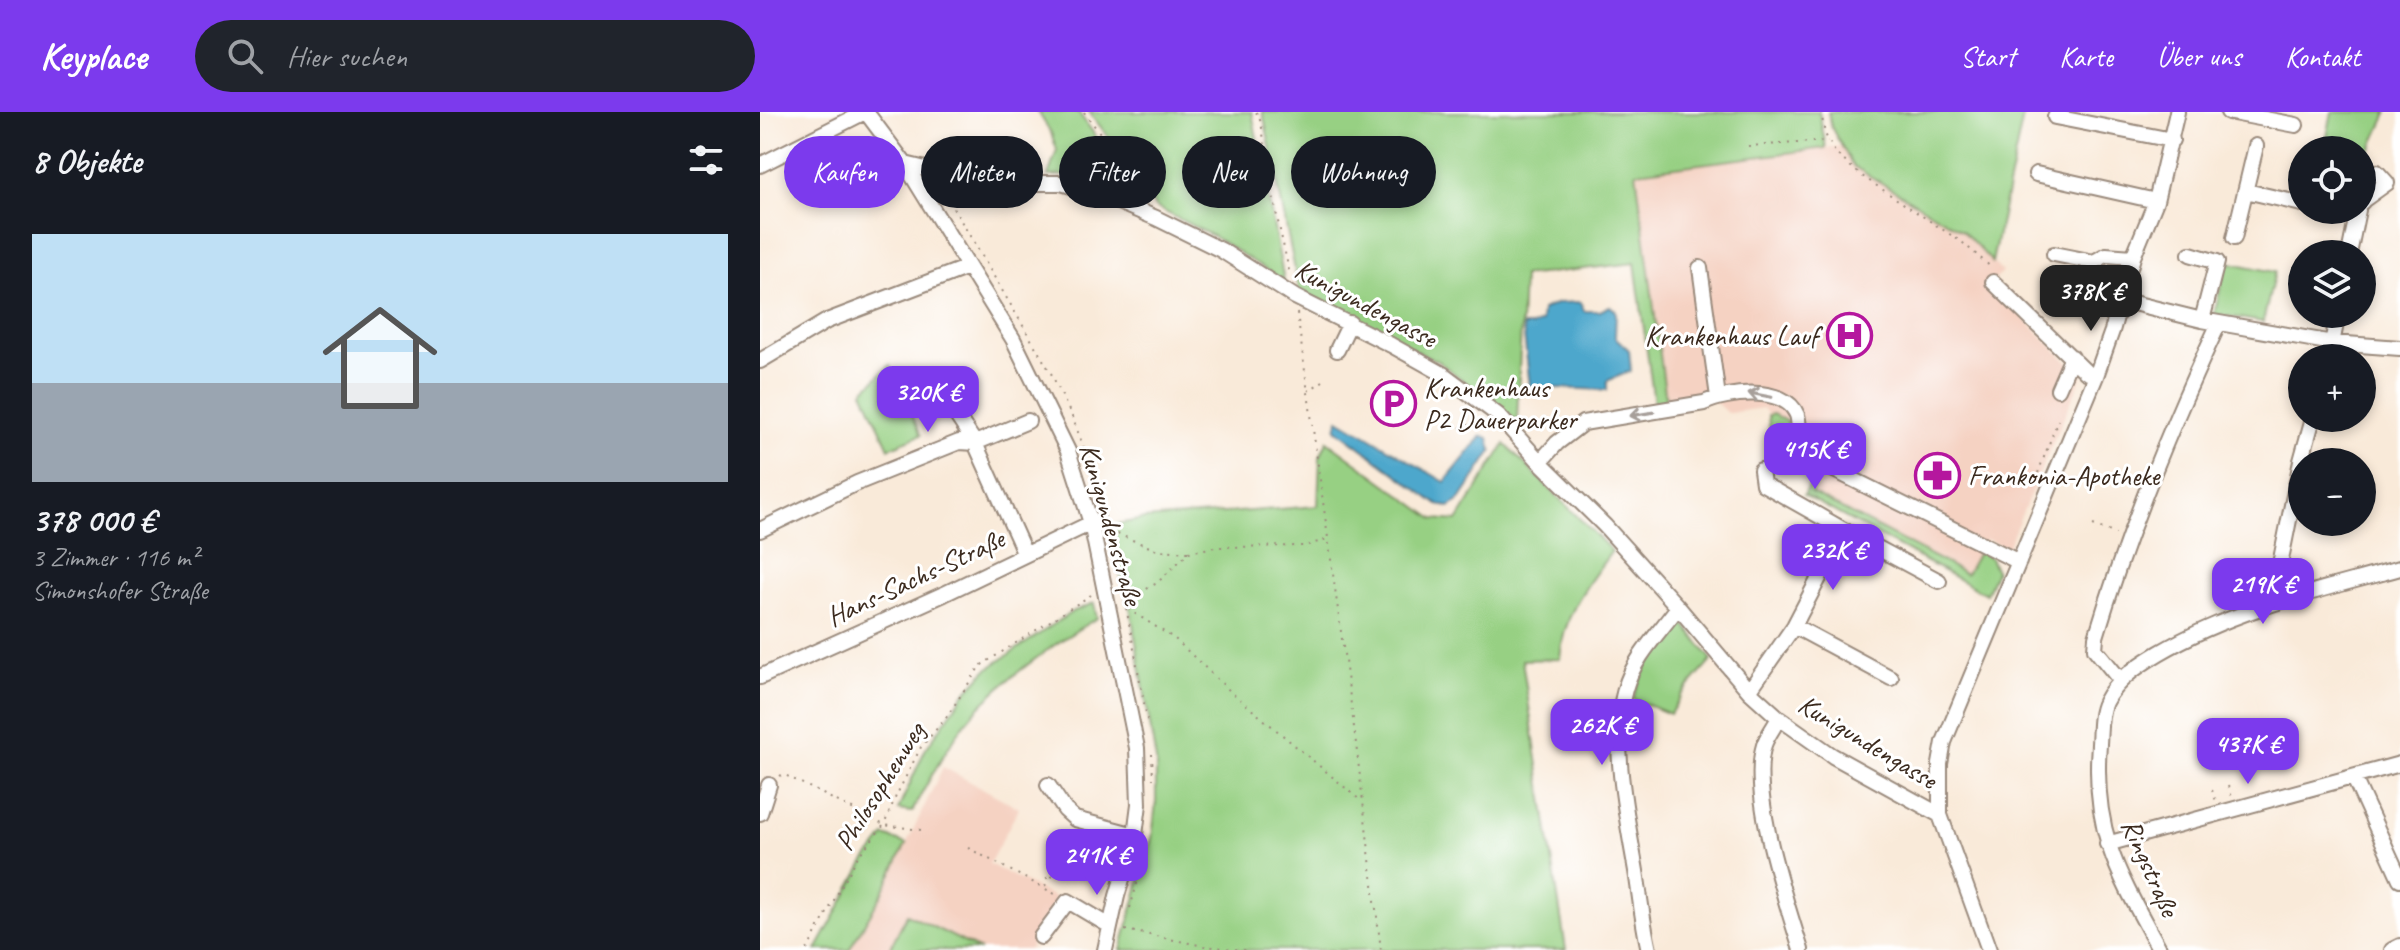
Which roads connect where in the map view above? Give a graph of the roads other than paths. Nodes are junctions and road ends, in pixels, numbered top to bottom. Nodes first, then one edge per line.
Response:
1 (865, 112) edge
2 (2177, 112) edge
3 (2228, 112) edge
4 (2055, 117) dead end
5 (2296, 125) dead end
6 (883, 136) edge
7 (2172, 140) junction
8 (2256, 146) dead end
9 (905, 164) joint
10 (760, 165) edge
11 (2036, 174) dead end
12 (2246, 191) junction
13 (2156, 201) junction
14 (2288, 201) edge
15 (2234, 238) dead end
16 (2054, 254) dead end
17 (2190, 254) dead end
18 (2133, 257) junction
19 (968, 267) junction
20 (1700, 268) dead end
21 (1993, 282) road end
22 (2121, 300) junction
23 (2202, 320) junction
24 (1350, 323) junction
25 (2219, 323) junction
26 (2303, 344) edge
27 (2400, 348) edge
28 (2376, 349) edge
29 (1337, 350) dead end
30 (2072, 357) junction
31 (760, 361) edge
32 (2096, 376) junction
33 (2058, 389) dead end
34 (1718, 397) junction
35 (951, 407) dead end
36 (1028, 421) dead end
37 (2309, 432) edge
38 (975, 443) junction
39 (1540, 462) junction
40 (1761, 470) dead end
41 (1091, 523) junction
42 (760, 530) edge
43 (1844, 530) junction
44 (1025, 554) junction
45 (2019, 562) junction
46 (2400, 568) edge
47 (1939, 581) dead end
48 (2285, 599) junction
49 (1678, 607) junction
50 (1794, 626) junction
51 (760, 677) edge
52 (1891, 678) dead end
53 (2121, 681) junction
54 (1749, 691) junction
55 (1779, 718) junction
56 (2400, 764) edge
57 (2354, 778) junction
58 (769, 785) road end
59 (1048, 785) dead end
60 (760, 813) edge
61 (1940, 815) junction
62 (1103, 827) junction
63 (1135, 835) junction
64 (2107, 844) junction
65 (1097, 846) dead end
66 (2400, 879) edge
67 (1110, 926) junction
68 (1041, 937) dead end
69 (2400, 946) edge
70 (1105, 950) edge
71 (1649, 950) edge
72 (1801, 950) edge
73 (1989, 950) edge
74 (2160, 950) edge
75 (2392, 950) edge

1 - 6 street, Kunigundenstraße
1 - 10 street
2 - 7 street
3 - 5 street
4 - 7 street
7 - 13 street
8 - 12 street
9 - 19 street, Kunigundenstraße
9 - 24 street, Kunigundengasse
11 - 13 street
12 - 14 street
12 - 15 street
13 - 18 street
16 - 18 street
17 - 23 street
18 - 22 street
19 - 31 street
19 - 41 street, Kunigundenstraße
20 - 34 street
21 - 30 street
22 - 23 street
22 - 32 street
23 - 25 street
24 - 29 street
24 - 39 street, Kunigundengasse
25 - 26 street
25 - 53 street
27 - 28 street
30 - 32 street
30 - 33 street
32 - 45 street
34 -> 39 street
45 -> 34 street
35 - 38 street
36 - 38 street
37 - 48 street
38 - 42 street
38 - 44 street
39 - 49 street, Kunigundengasse
40 - 43 street
41 - 44 street, Hans-Sachs-Straße
41 - 63 street, Kunigundenstraße
43 - 47 street
43 - 50 street
44 - 51 street, Hans-Sachs-Straße
45 - 61 street
46 - 48 street, Ringstraße
48 - 53 street, Ringstraße
49 - 54 street, Kunigundengasse
49 - 71 street
50 - 52 street
50 - 54 street
53 - 64 street, Ringstraße
54 - 55 street, Kunigundengasse
55 - 61 street, Kunigundengasse
55 - 72 street
56 - 57 street
57 - 64 street
57 - 66 street
58 - 60 street
59 - 62 street
61 - 73 street
62 - 63 street
62 - 65 street
63 - 67 street, Kunigundenstraße
64 - 74 street, Ringstraße
67 - 68 street
67 - 70 street, Kunigundenstraße
69 - 75 street

